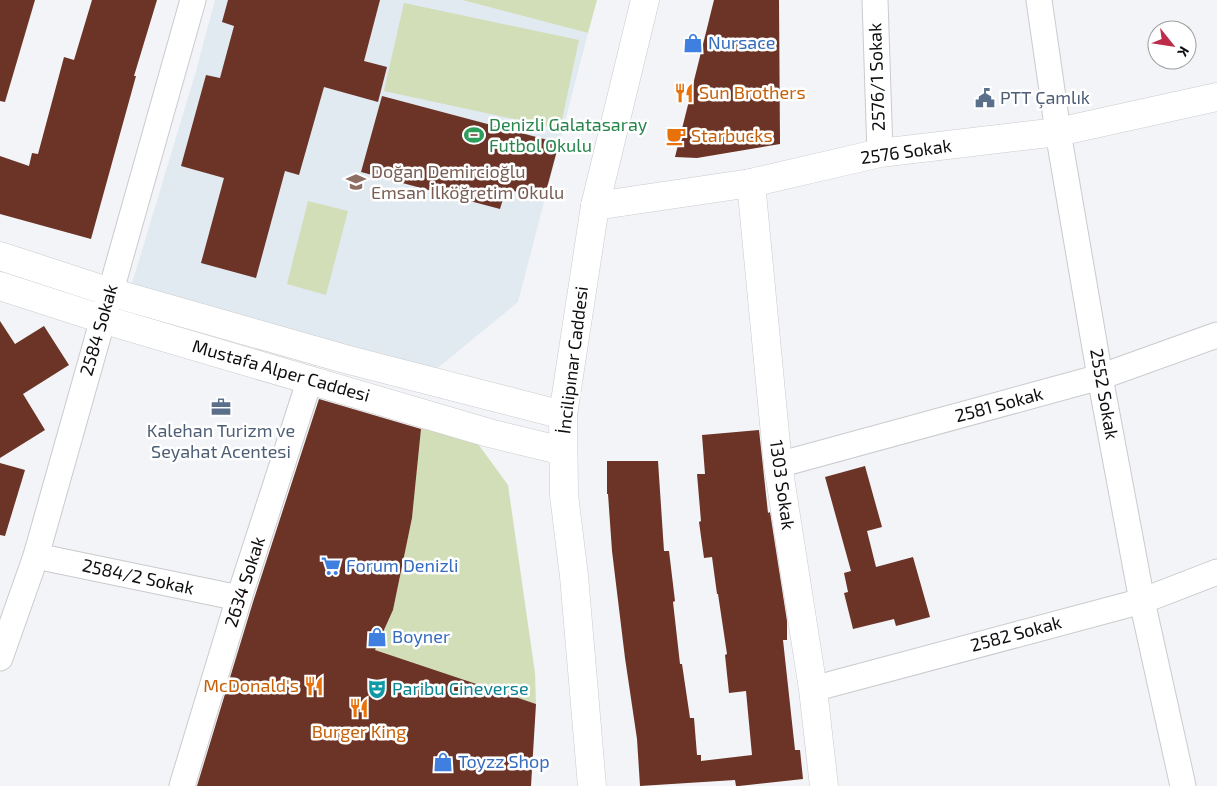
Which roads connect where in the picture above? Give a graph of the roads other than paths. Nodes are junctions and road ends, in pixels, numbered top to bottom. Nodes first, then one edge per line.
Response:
1 (193, 0) edge
2 (646, 0) edge
3 (875, 0) edge
4 (1039, 0) edge
5 (1217, 97) edge
6 (1058, 132) junction
7 (880, 153) junction
8 (751, 183) junction
9 (595, 206) junction
10 (0, 256) edge
11 (0, 286) edge
12 (110, 292) junction
13 (102, 319) junction
14 (1217, 335) edge
15 (1100, 377) junction
16 (310, 379) junction
17 (562, 415) junction
18 (562, 451) junction
19 (778, 465) junction
20 (36, 556) junction
21 (1217, 572) edge
22 (240, 598) junction
23 (1142, 600) junction
24 (0, 658) edge
25 (813, 689) junction
26 (182, 786) edge
27 (592, 786) edge
28 (824, 786) edge
29 (1183, 786) edge

1 - 12 street, 2584 Sokak
2 - 9 main road, İncilipınar Caddesi
3 - 7 street, 2576/1 Sokak
4 - 6 street, 2552 Sokak
5 - 6 main road, 2576 Sokak
6 - 7 main road, 2576 Sokak
6 - 15 street, 2552 Sokak
7 - 8 main road, 2576 Sokak
8 - 9 main road, 2576 Sokak
8 - 19 main road, 1303 Sokak
9 - 17 main road, İncilipınar Caddesi
10 - 12 main road, Mustafa Alper Caddesi
11 - 13 main road, Mustafa Alper Caddesi
12 - 13 street, 2584 Sokak
12 - 17 main road, Mustafa Alper Caddesi
13 - 16 main road, Mustafa Alper Caddesi
13 - 20 street, 2584 Sokak
14 - 15 street, 2581 Sokak
15 - 19 street, 2581 Sokak
15 - 23 street, 2552 Sokak
16 - 18 main road, Mustafa Alper Caddesi
16 - 22 street, 2634 Sokak
17 - 18 main road, İncilipınar Caddesi
18 - 27 main road, İncilipınar Caddesi
19 - 25 main road, 1303 Sokak
20 - 22 street, 2584/2 Sokak
20 - 24 street, 2584 Sokak
21 - 23 street, 2582 Sokak
22 - 26 street, 2634 Sokak
23 - 25 street, 2582 Sokak
23 - 29 street, 2552 Sokak
25 - 28 main road, 1303 Sokak

